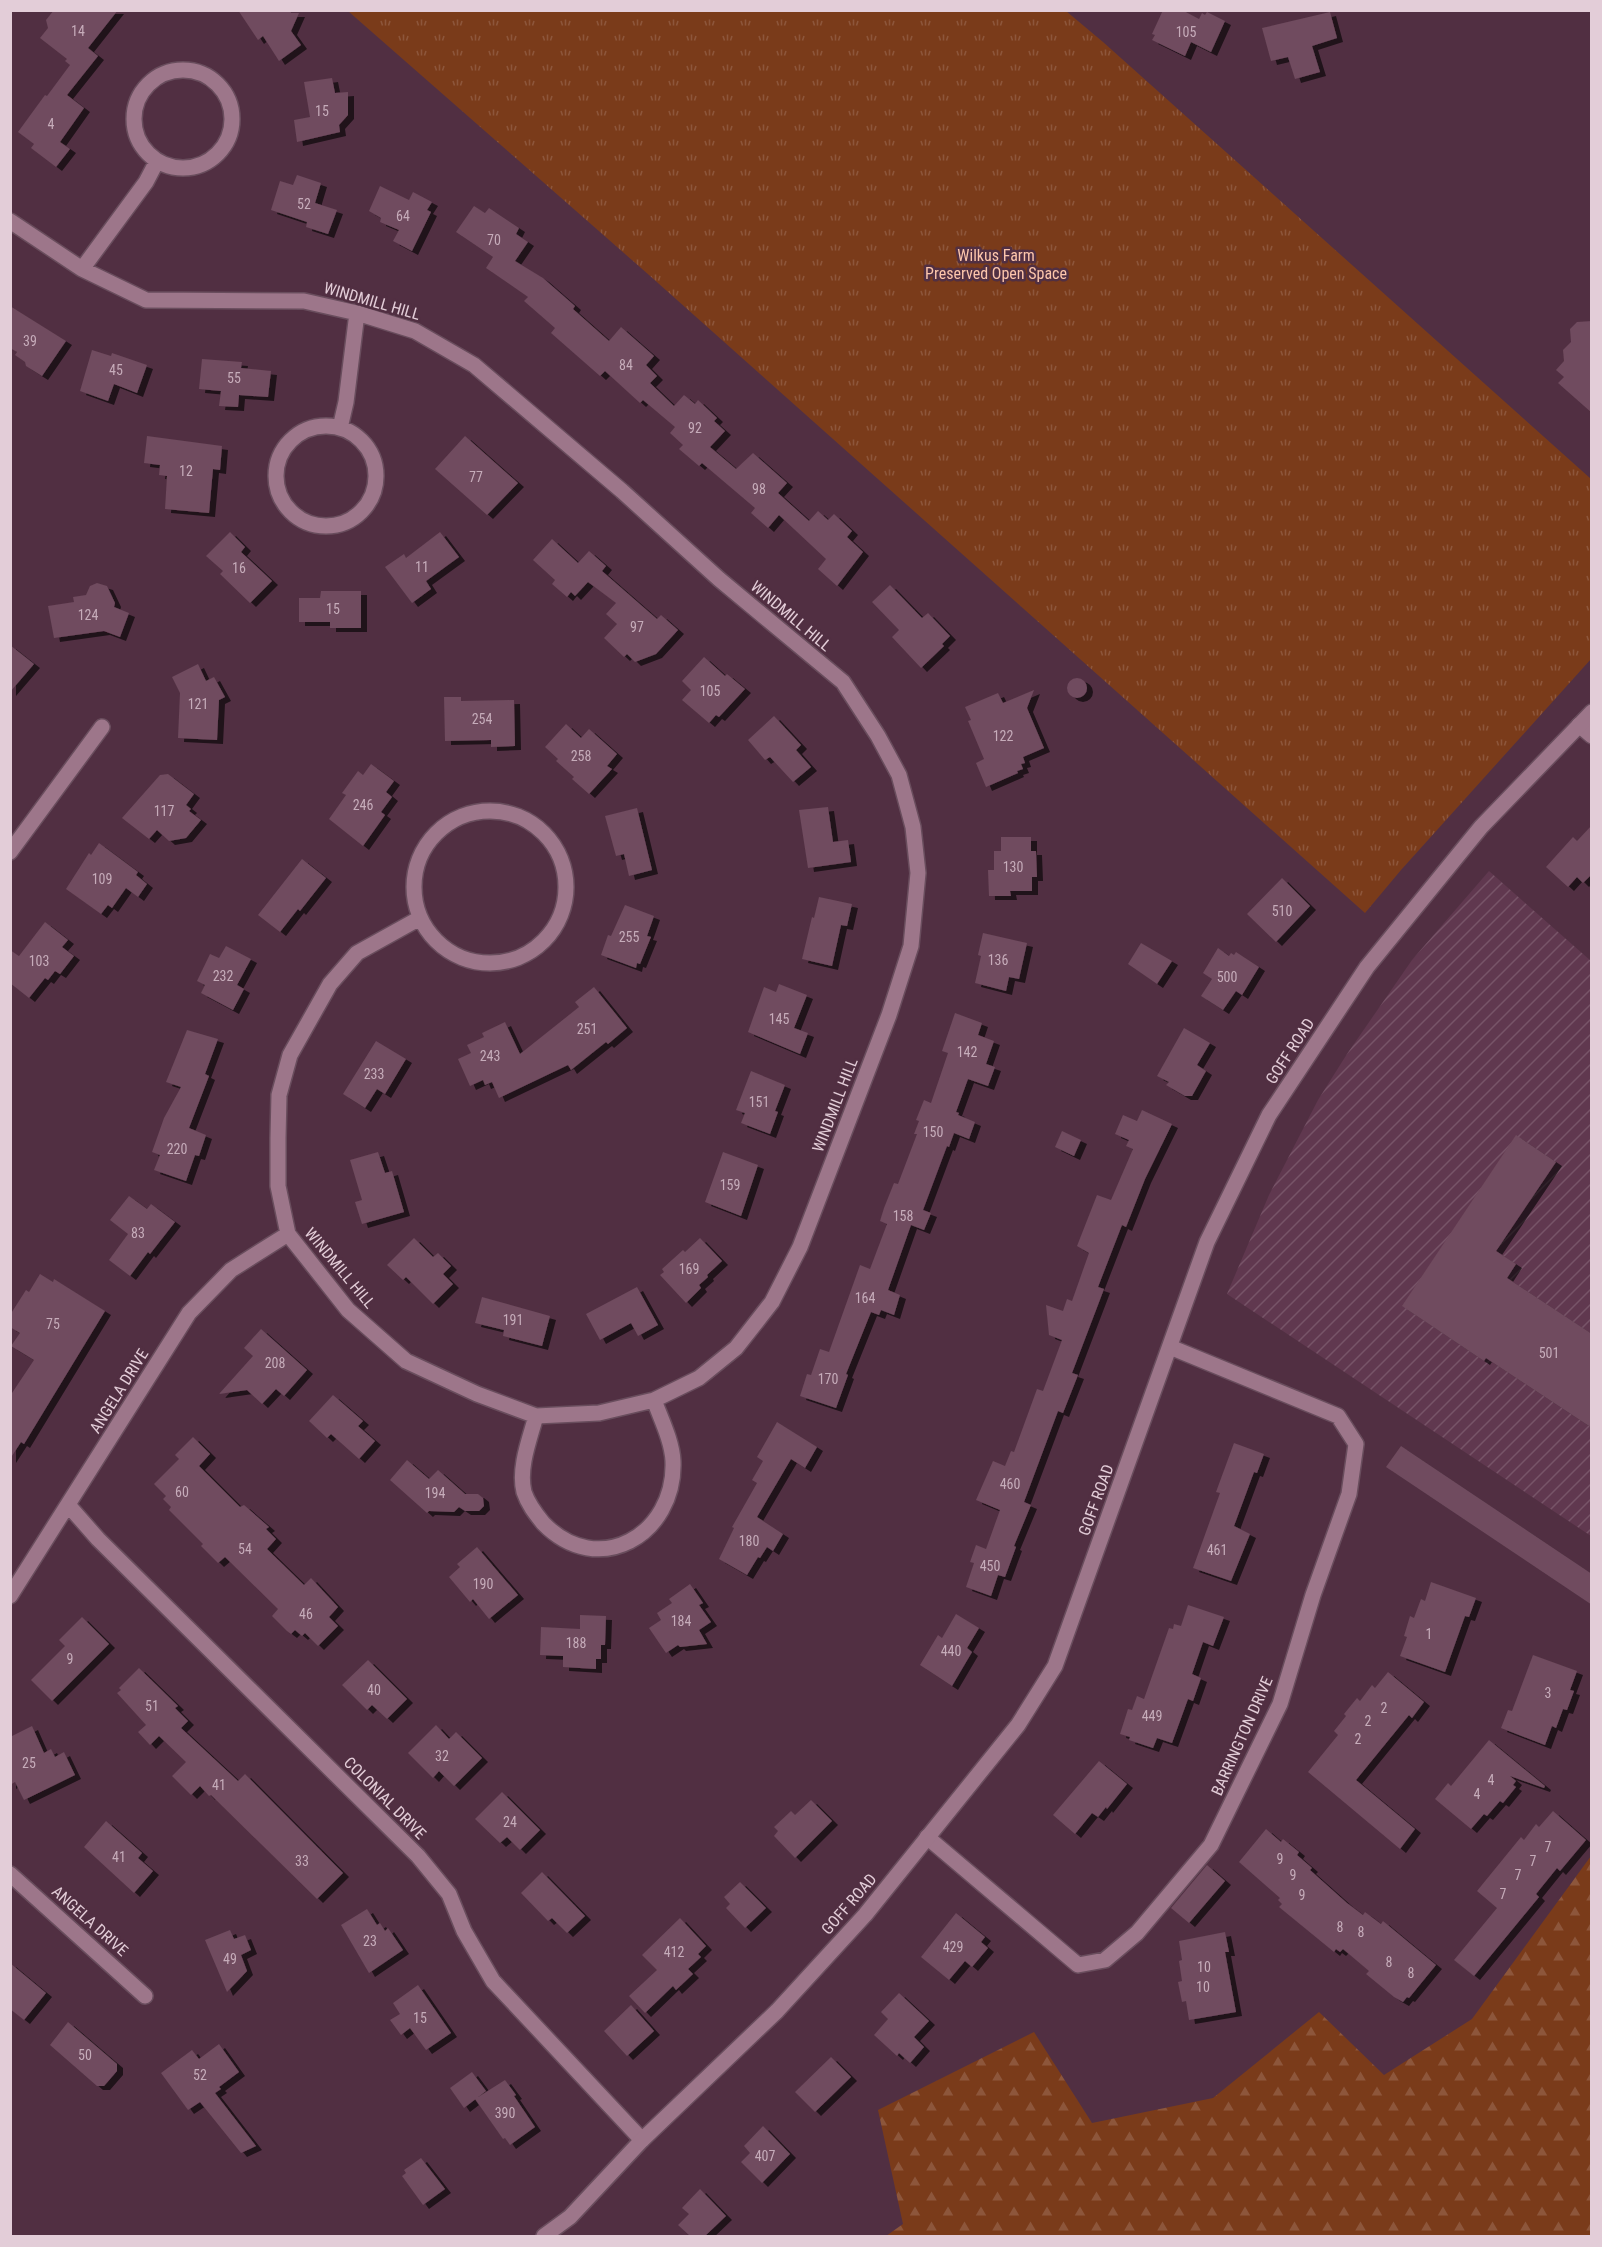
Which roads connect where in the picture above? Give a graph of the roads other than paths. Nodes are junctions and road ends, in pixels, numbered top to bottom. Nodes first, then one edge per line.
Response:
1 (158, 161) junction
2 (10, 221) edge
3 (82, 269) junction
4 (357, 313) junction
5 (340, 428) junction
6 (1592, 712) edge
7 (1579, 726) junction
8 (102, 727) dead end
9 (1592, 736) edge
10 (10, 852) edge
11 (420, 918) junction
12 (288, 1234) junction
13 (1170, 1347) junction
14 (654, 1400) junction
15 (536, 1416) junction
16 (69, 1506) junction
17 (10, 1596) edge
18 (927, 1837) junction
19 (10, 1874) edge
20 (145, 1996) dead end
21 (642, 2140) junction
22 (544, 2236) edge

1 - 1 street
1 - 3 street
2 - 3 street, WINDMILL HILL
3 - 4 street, WINDMILL HILL
4 - 5 street
4 - 14 street, WINDMILL HILL
5 - 5 street
6 - 7 street, GOFF ROAD
7 - 9 street
7 - 13 street, GOFF ROAD
8 - 10 street
11 - 11 street
11 - 12 street, WINDMILL HILL
12 - 15 street, WINDMILL HILL
12 - 16 street, ANGELA DRIVE
13 - 18 street, GOFF ROAD
13 - 18 street, BARRINGTON DRIVE
14 - 15 street, WINDMILL HILL
14 - 15 street
16 - 17 street, ANGELA DRIVE
16 - 21 street, COLONIAL DRIVE
18 - 21 street, GOFF ROAD
19 - 20 street, ANGELA DRIVE
21 - 22 street, GOFF ROAD

